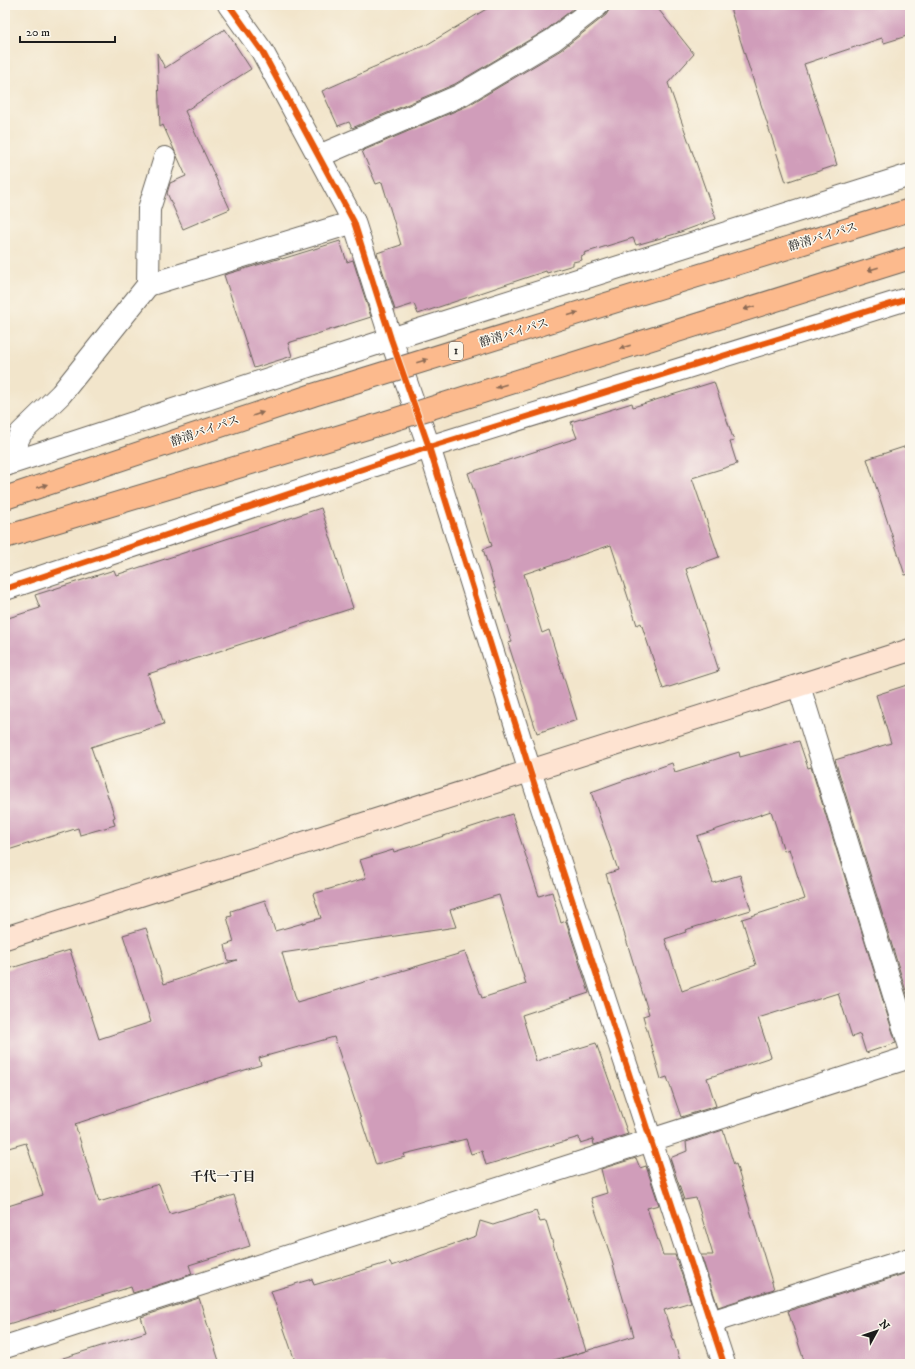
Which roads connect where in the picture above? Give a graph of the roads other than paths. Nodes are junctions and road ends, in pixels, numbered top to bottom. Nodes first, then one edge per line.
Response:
1 (229, 5) edge
2 (598, 5) edge
3 (319, 156) junction
4 (165, 158) dead end
5 (910, 175) edge
6 (910, 210) edge
7 (354, 222) junction
8 (910, 258) edge
9 (148, 285) junction
10 (910, 298) edge
11 (391, 339) junction
12 (429, 447) junction
13 (5, 465) edge
14 (5, 498) edge
15 (5, 537) edge
16 (5, 589) edge
17 (910, 650) edge
18 (799, 686) junction
19 (530, 772) junction
20 (5, 938) edge
21 (910, 1047) edge
22 (910, 1057) edge
23 (652, 1140) junction
24 (910, 1259) edge
25 (712, 1322) junction
26 (5, 1347) edge
27 (724, 1364) edge

1 - 3 street
2 - 3 street
3 - 7 street
4 - 9 street
5 - 11 street
14 -> 6 highway, 静清バイパス / 1, bridge
7 - 9 street
7 - 11 street
8 -> 15 highway, bridge
9 - 13 street
10 - 12 street
11 - 12 street
11 - 13 street
12 - 16 street
12 - 19 street
17 - 18 street
18 - 19 street
18 - 21 street
19 - 20 street
19 - 23 street
22 - 23 street
23 - 25 street
23 - 26 street
24 - 25 street
25 - 27 street

